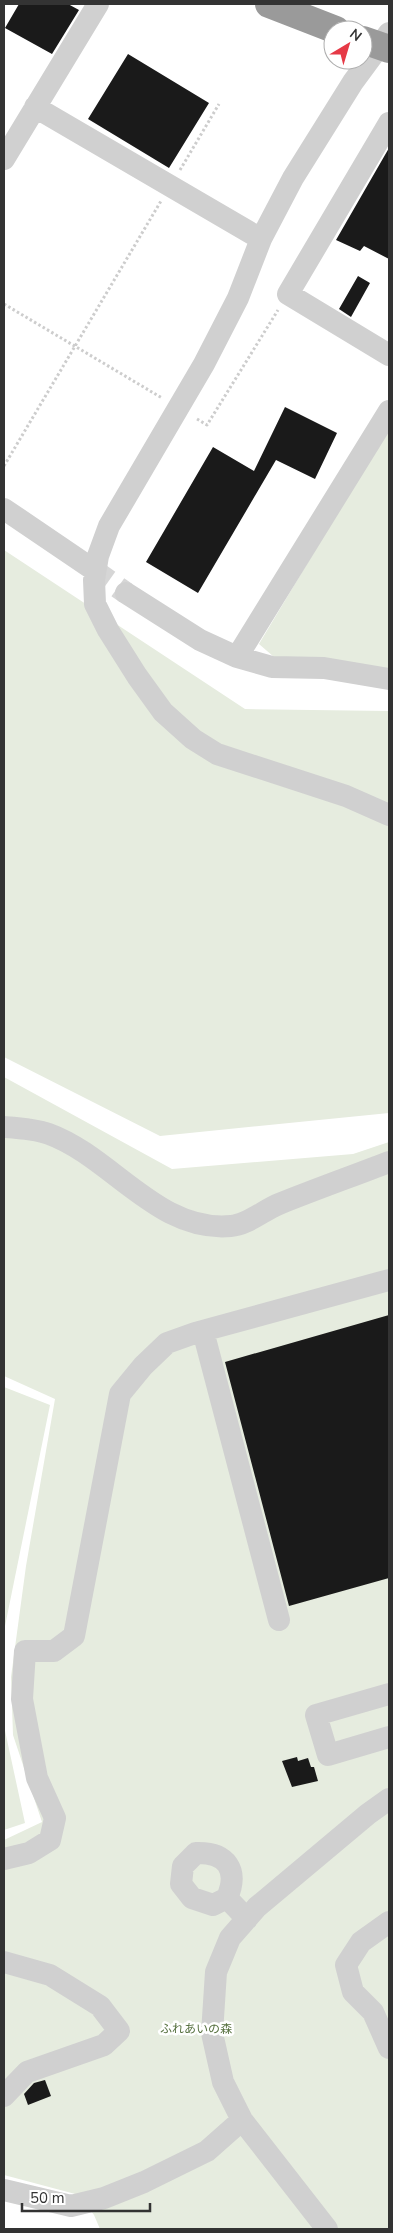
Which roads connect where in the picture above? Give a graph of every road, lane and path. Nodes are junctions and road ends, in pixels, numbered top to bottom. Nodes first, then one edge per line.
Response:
1 (98, 4) edge
2 (270, 4) edge
3 (323, 25) edge
4 (380, 42) edge
5 (219, 104) dead end
6 (35, 107) junction
7 (389, 123) edge
8 (4, 159) edge
9 (170, 186) junction
10 (260, 239) junction
11 (288, 294) junction
12 (4, 304) edge
13 (75, 347) junction
14 (389, 355) edge
15 (167, 401) dead end
16 (389, 411) edge
17 (197, 419) dead end
18 (4, 466) edge
19 (4, 509) edge
20 (91, 568) tunnel mouth
21 (126, 593) tunnel mouth
22 (237, 657) junction
23 (389, 679) edge
24 (389, 815) edge
25 (4, 1127) edge
26 (389, 1162) edge
27 (389, 1280) edge
28 (203, 1331) junction
29 (279, 1620) dead end
30 (389, 1694) edge
31 (389, 1737) edge
32 (389, 1800) edge
33 (4, 1859) edge
34 (227, 1898) dead end
35 (247, 1919) junction
36 (389, 1922) edge
37 (4, 1962) edge
38 (389, 2048) edge
39 (4, 2096) edge
40 (242, 2120) junction
41 (4, 2190) edge
42 (327, 2229) edge

1 - 6 street
2 - 3 highway
4 - 10 street
5 - 9 path
6 - 8 street
6 - 9 street
7 - 11 street
9 - 10 street
9 - 13 path
10 - 24 street
11 - 14 street
11 - 17 path
12 - 13 path
13 - 15 path
13 - 18 path
16 - 22 street
19 - 20 street
21 - 22 street
22 - 23 street
25 - 26 street
27 - 28 street
28 - 29 street
28 - 33 street
30 - 31 street
32 - 35 street
34 - 35 street
35 - 40 street
36 - 38 street
37 - 39 street
40 - 41 street
40 - 42 street

